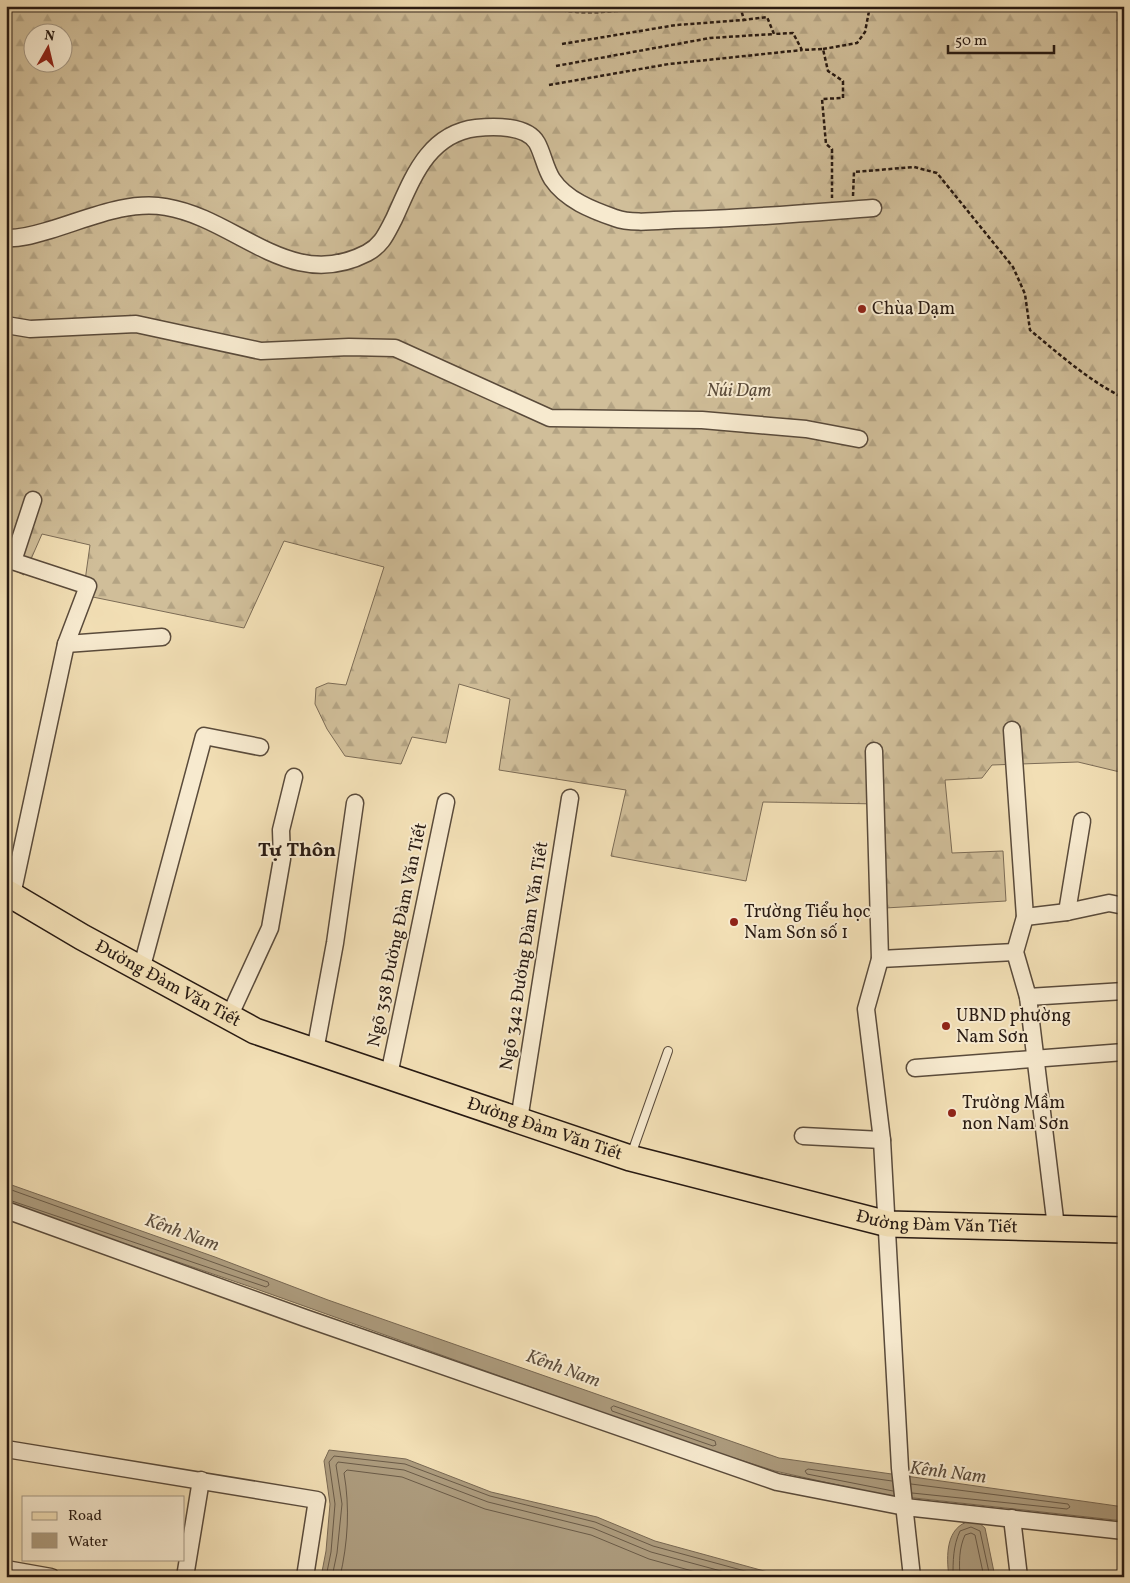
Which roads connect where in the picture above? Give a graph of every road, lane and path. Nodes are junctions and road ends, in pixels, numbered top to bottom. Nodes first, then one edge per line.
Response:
1 (543, 6) edge
2 (662, 6) edge
3 (740, 6) edge
4 (870, 6) edge
5 (744, 20) junction
6 (774, 34) junction
7 (562, 44) dead end
8 (823, 49) junction
9 (802, 50) junction
10 (556, 66) dead end
11 (549, 85) dead end
12 (873, 208) dead end
13 (852, 210) junction
14 (832, 212) junction
15 (6, 238) edge
16 (6, 325) edge
17 (1124, 398) edge
18 (859, 439) dead end
19 (32, 500) dead end
20 (10, 560) edge
21 (162, 637) dead end
22 (66, 644) junction
23 (1012, 730) dead end
24 (260, 747) dead end
25 (874, 750) dead end
26 (294, 777) dead end
27 (570, 798) dead end
28 (446, 802) dead end
29 (355, 803) dead end
30 (1082, 821) dead end
31 (9, 894) edge
32 (1124, 906) edge
33 (1067, 912) junction
34 (1024, 916) junction
35 (1015, 952) junction
36 (880, 959) junction
37 (141, 970) junction
38 (1124, 991) edge
39 (1028, 997) junction
40 (229, 1017) junction
41 (315, 1051) junction
42 (668, 1051) dead end
43 (1124, 1052) edge
44 (1036, 1059) junction
45 (915, 1068) dead end
46 (389, 1075) junction
47 (519, 1120) junction
48 (803, 1136) dead end
49 (882, 1140) junction
50 (630, 1158) junction
51 (6, 1210) edge
52 (888, 1224) junction
53 (1056, 1227) junction
54 (1124, 1230) edge
55 (6, 1449) edge
56 (201, 1480) junction
57 (904, 1508) junction
58 (1012, 1518) junction
59 (1124, 1531) edge
60 (6, 1569) edge
61 (52, 1577) edge
62 (185, 1577) edge
63 (305, 1577) edge
64 (912, 1577) edge
65 (1019, 1577) edge

1 - 2 path
3 - 5 path
4 - 8 path
5 - 6 path
5 - 7 path
6 - 9 path
6 - 10 path
8 - 9 path
8 - 14 path
9 - 11 path
12 - 13 street
13 - 14 street
13 - 17 path
14 - 15 street
16 - 18 street
19 - 20 street
20 - 22 street
21 - 22 street
22 - 31 street
23 - 34 street
24 - 37 street
25 - 36 street
26 - 40 street
27 - 47 street, Ngõ 342 Đường Đàm Văn Tiết
28 - 46 street, Ngõ 358 Đường Đàm Văn Tiết
29 - 41 street
30 - 33 street
31 - 37 main road, Đường Đàm Văn Tiết
32 - 33 street
33 - 34 street
34 - 35 street
35 - 36 street
35 - 39 street
36 - 49 street
37 - 40 main road, Đường Đàm Văn Tiết
38 - 39 street
39 - 44 street
40 - 41 main road, Đường Đàm Văn Tiết
41 - 46 main road, Đường Đàm Văn Tiết
42 - 50 lane
43 - 44 street
44 - 45 street
44 - 53 street
46 - 47 main road, Đường Đàm Văn Tiết
47 - 50 main road, Đường Đàm Văn Tiết
48 - 49 street
49 - 52 street
50 - 52 main road, Đường Đàm Văn Tiết
51 - 57 street
52 - 53 main road, Đường Đàm Văn Tiết
52 - 57 street
53 - 54 main road, Đường Đàm Văn Tiết
55 - 56 street
56 - 62 street
56 - 63 street
57 - 58 street
57 - 64 street
58 - 59 street
58 - 65 street
60 - 61 street

